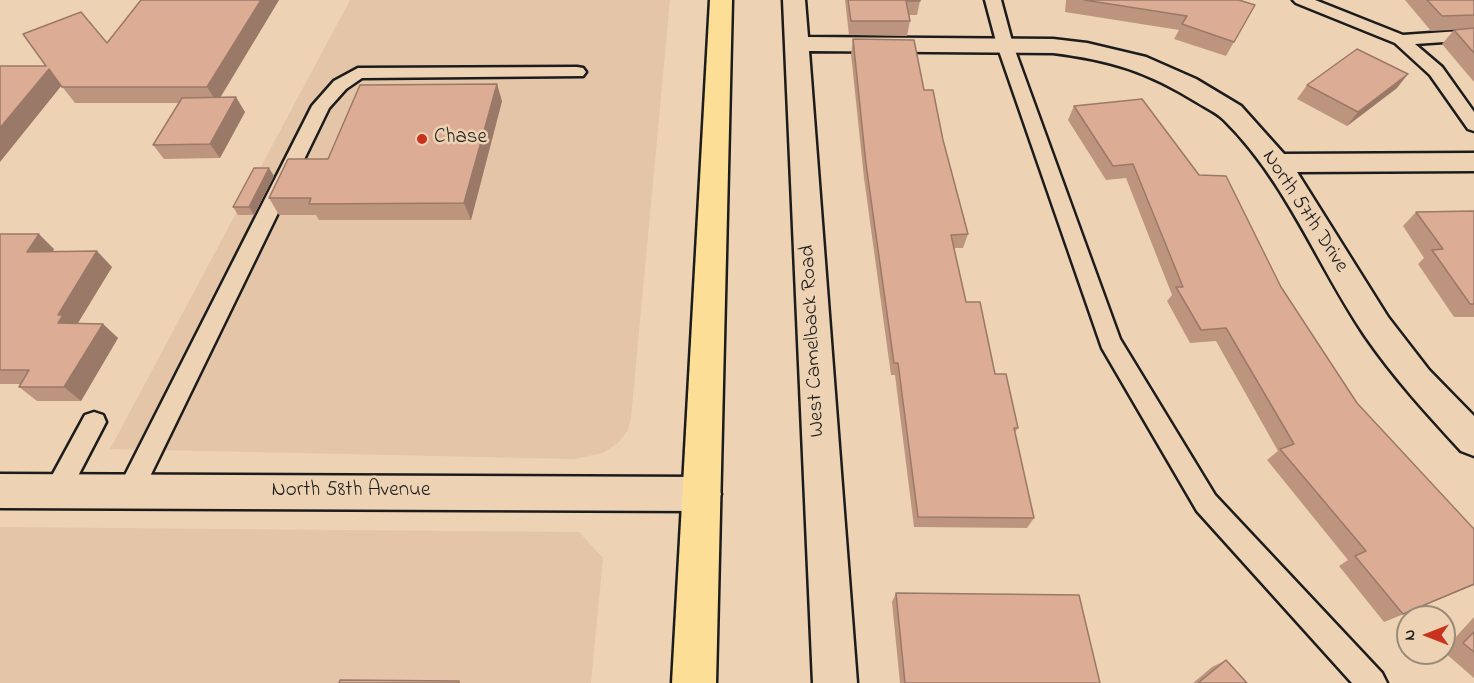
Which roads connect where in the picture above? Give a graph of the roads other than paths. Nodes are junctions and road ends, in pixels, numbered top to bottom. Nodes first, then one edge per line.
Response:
1 (721, 0) edge
2 (794, 0) edge
3 (993, 0) edge
4 (1301, 0) edge
5 (1474, 35) edge
6 (1401, 40) junction
7 (796, 44) junction
8 (1005, 45) junction
9 (577, 72) dead end
10 (1474, 125) edge
11 (1474, 162) edge
12 (1277, 163) junction
13 (94, 422) dead end
14 (1474, 440) edge
15 (0, 491) edge
16 (57, 491) junction
17 (130, 492) junction
18 (702, 494) junction
19 (694, 683) edge
20 (835, 683) edge
21 (1372, 683) edge

1 - 18 main road
2 - 7 street, West Camelback Road
3 - 8 lane
4 - 6 lane
5 - 6 lane
6 - 10 lane
7 - 8 street, North 57th Drive
7 - 20 street, West Camelback Road
8 - 12 street, North 57th Drive
8 - 21 lane
9 - 17 lane
11 - 12 street
12 - 14 street, North 57th Drive
13 - 16 lane
15 - 16 street, North 58th Avenue
16 - 17 street, North 58th Avenue
17 - 18 street, North 58th Avenue
18 - 19 main road

